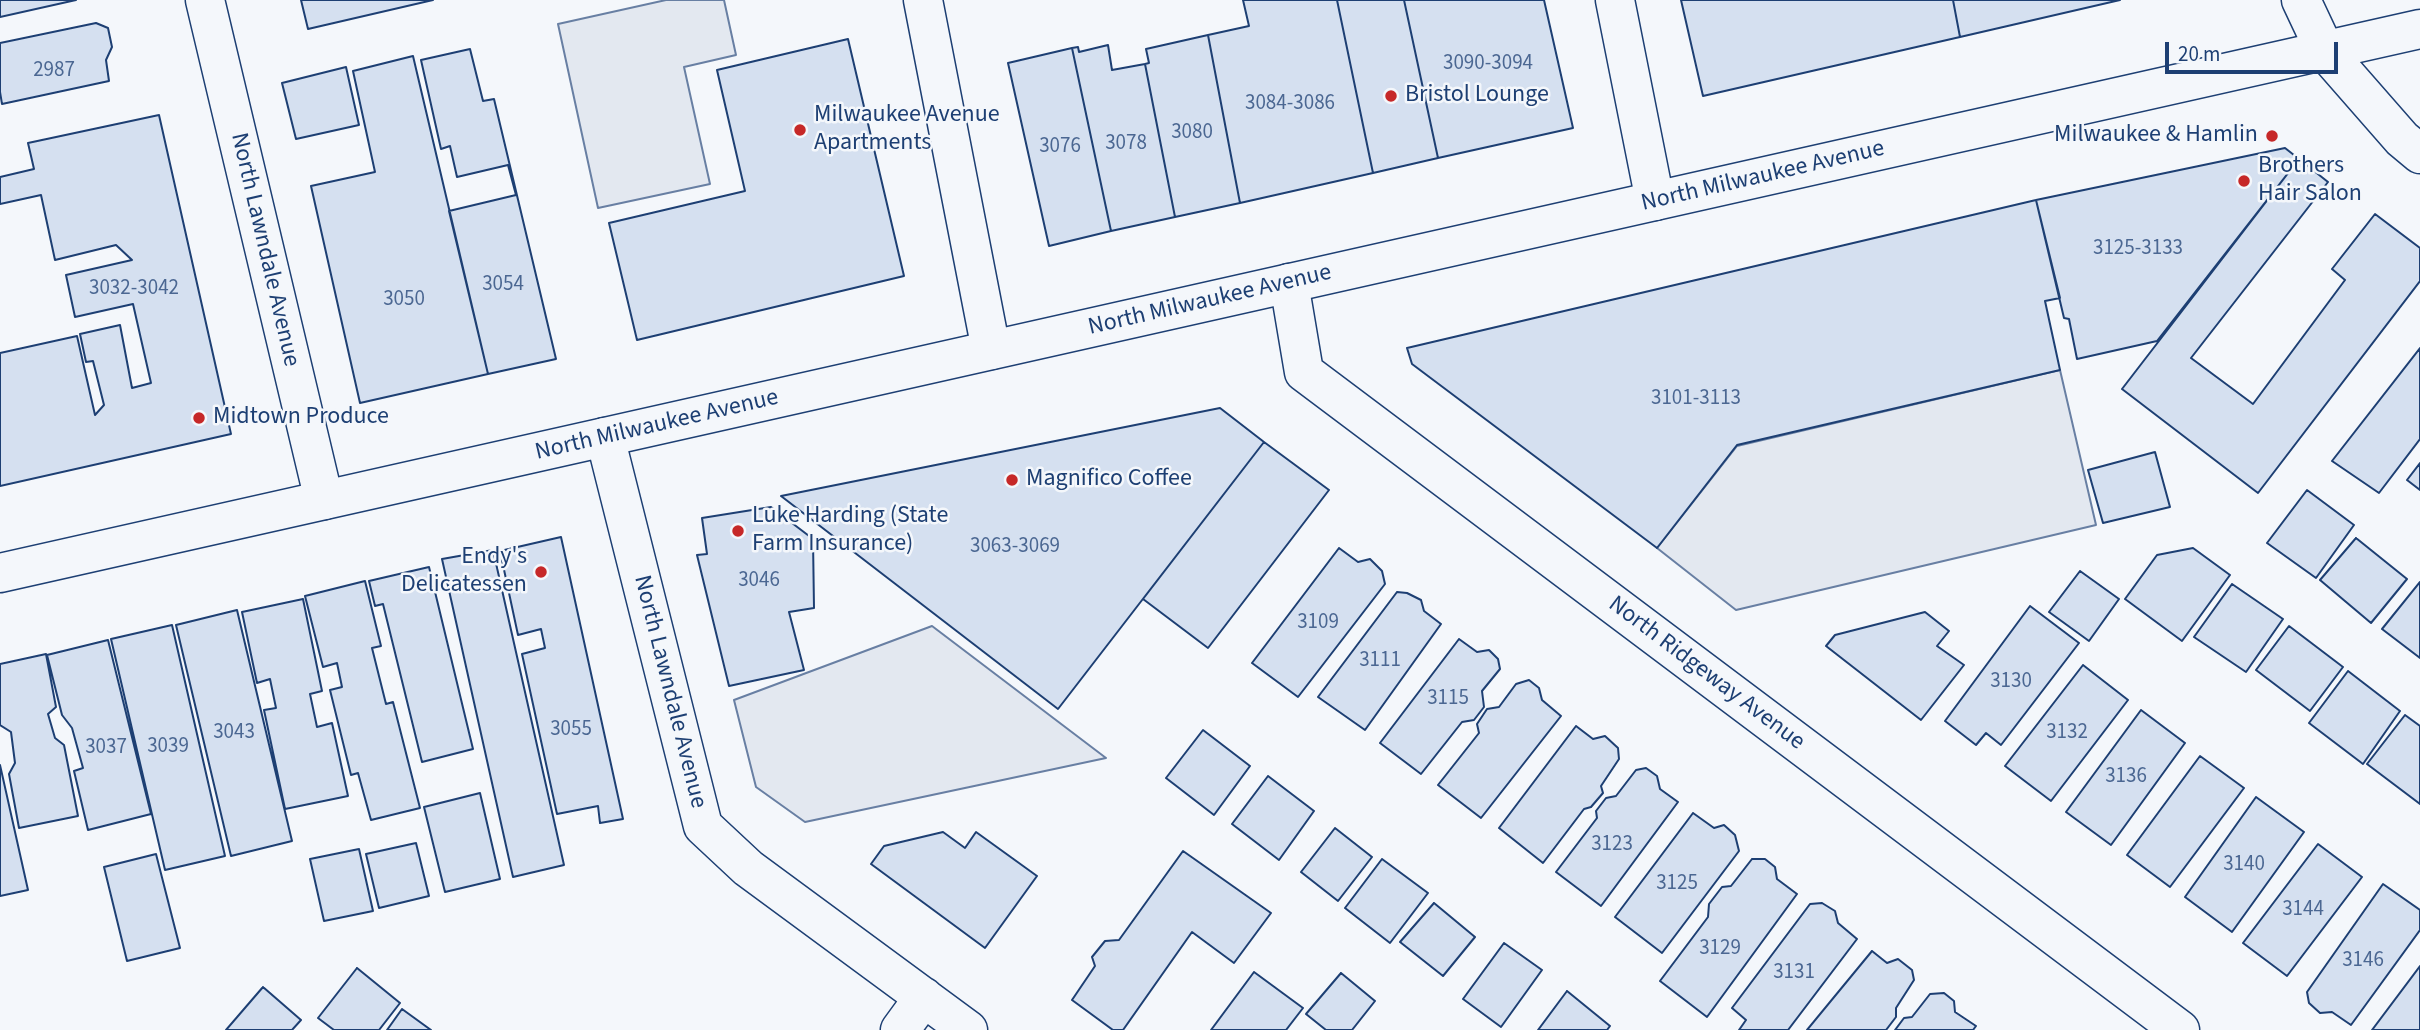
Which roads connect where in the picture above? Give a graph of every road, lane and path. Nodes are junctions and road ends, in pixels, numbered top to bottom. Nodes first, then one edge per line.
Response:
1 (205, 0) edge
2 (923, 0) edge
3 (1615, 0) edge
4 (2301, 0) edge
5 (2420, 29) edge
6 (2325, 51) junction
7 (2420, 154) edge
8 (1655, 201) junction
9 (1289, 283) junction
10 (991, 350) junction
11 (605, 438) junction
12 (324, 500) junction
13 (0, 573) edge
14 (924, 997) junction
15 (900, 1030) edge
16 (968, 1030) edge
17 (2180, 1030) edge

1 - 12 street, North Lawndale Avenue
2 - 10 street
3 - 8 street
4 - 6 street
5 - 6 street, North Milwaukee Avenue
6 - 7 street
6 - 8 street, North Milwaukee Avenue
8 - 9 street, North Milwaukee Avenue
9 - 10 street, North Milwaukee Avenue
9 - 17 street, North Ridgeway Avenue
10 - 11 street, North Milwaukee Avenue
11 - 12 street, North Milwaukee Avenue
11 - 14 street, North Lawndale Avenue
12 - 13 street, North Milwaukee Avenue
14 - 15 street
14 - 16 street, North Lawndale Avenue

